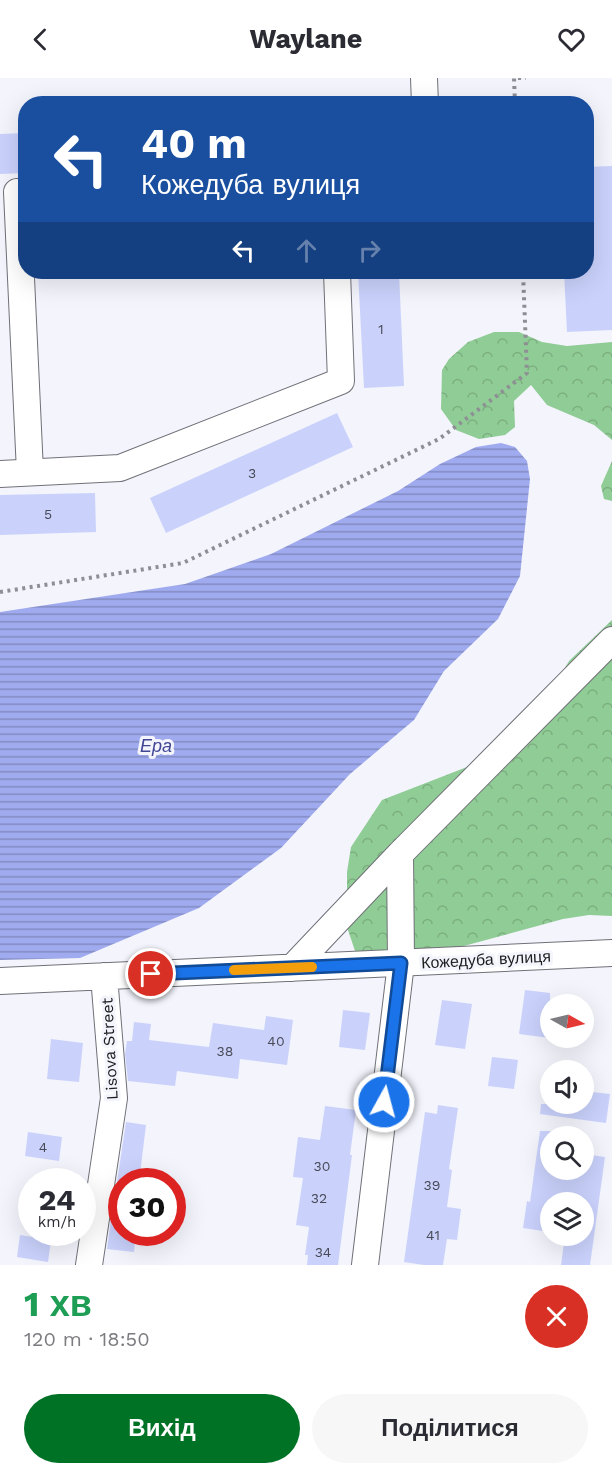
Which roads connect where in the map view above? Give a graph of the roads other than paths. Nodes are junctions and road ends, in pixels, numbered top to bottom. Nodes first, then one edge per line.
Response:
1 (423, 78) edge
2 (424, 96) edge
3 (14, 192) edge
4 (18, 262) edge
5 (19, 279) edge
6 (338, 279) edge
7 (30, 472) junction
8 (0, 474) edge
9 (612, 640) edge
10 (400, 854) junction
11 (612, 953) edge
12 (401, 963) junction
13 (292, 968) junction
14 (104, 976) junction
15 (0, 981) edge
16 (89, 1265) edge
17 (365, 1265) edge

1 - 2 street
3 - 4 street
5 - 7 street
6 - 7 street
7 - 8 street
9 - 10 street
10 - 12 street
10 - 13 street
11 - 12 street, Кожедуба вулиця
12 - 13 street, Кожедуба вулиця
12 - 17 street
13 - 14 street, Кожедуба вулиця
14 - 15 street, Кожедуба вулиця
14 - 16 street, Lisova Street

